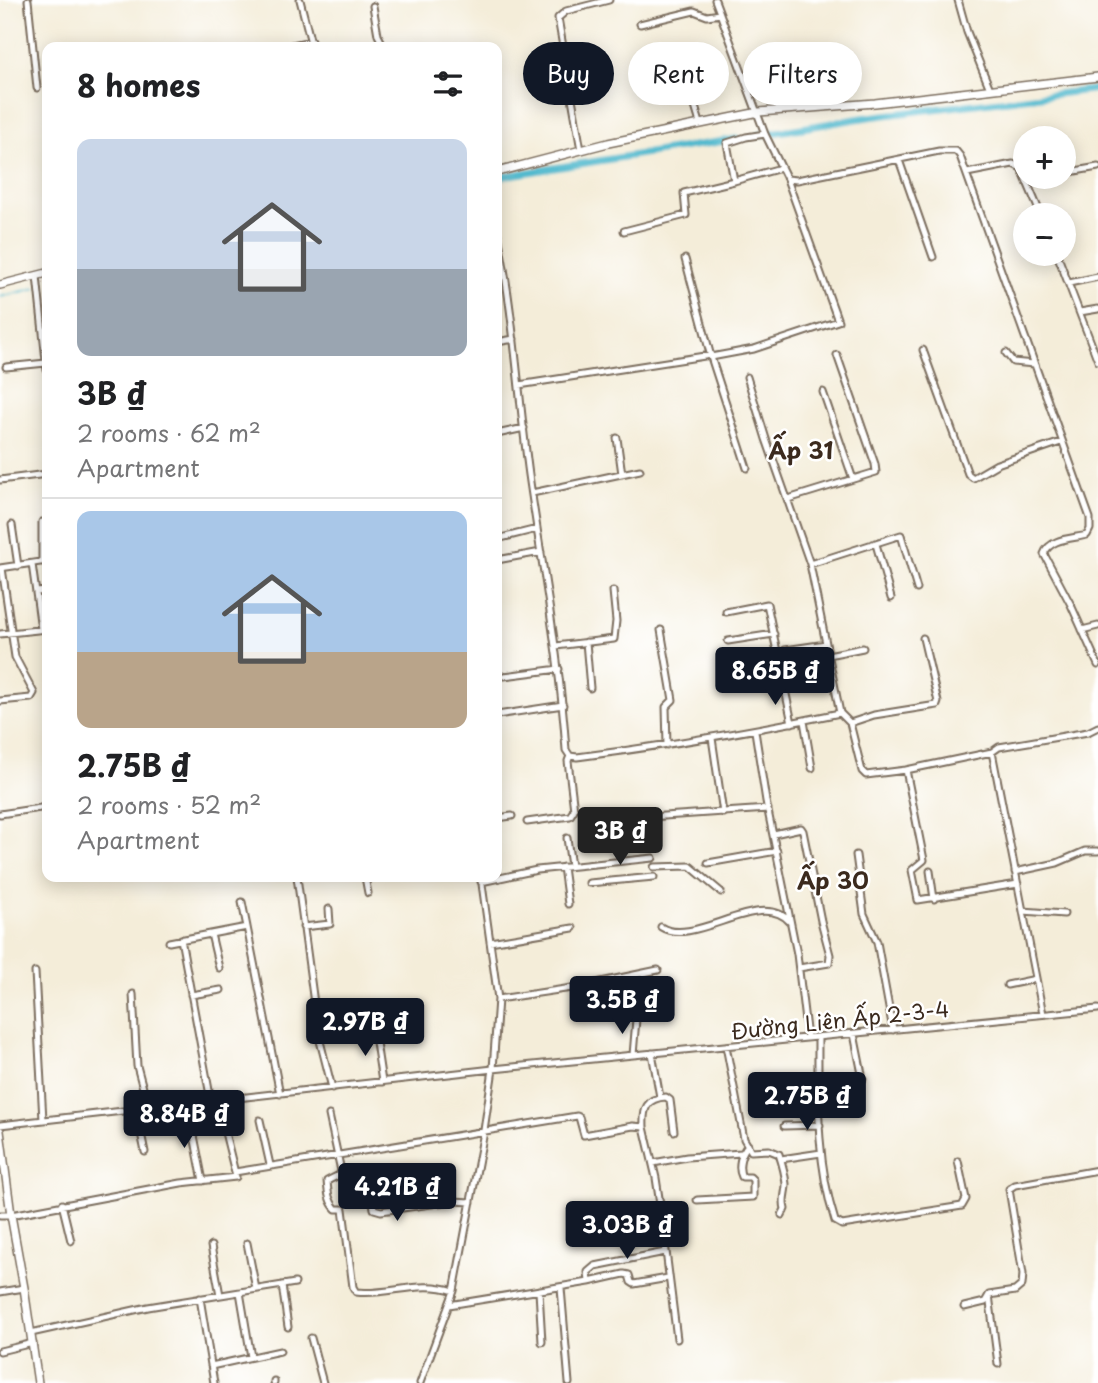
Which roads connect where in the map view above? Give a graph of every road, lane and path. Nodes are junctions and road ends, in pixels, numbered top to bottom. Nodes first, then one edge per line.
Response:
1 (29, 0) edge
2 (300, 0) edge
3 (610, 0) edge
4 (715, 0) edge
5 (958, 0) edge
6 (373, 6) dead end
7 (720, 14) junction
8 (640, 24) dead end
9 (311, 42) edge
10 (382, 42) edge
11 (1098, 77) edge
12 (37, 88) dead end
13 (990, 89) junction
14 (695, 105) edge
15 (760, 116) junction
16 (700, 123) junction
17 (765, 134) junction
18 (581, 150) junction
19 (899, 160) junction
20 (1013, 164) edge
21 (780, 167) junction
22 (1098, 167) edge
23 (502, 171) edge
24 (1076, 171) edge
25 (967, 173) junction
26 (787, 178) junction
27 (734, 181) junction
28 (624, 231) dead end
29 (933, 257) dead end
30 (685, 259) dead end
31 (502, 263) edge
32 (1062, 266) edge
33 (42, 276) edge
34 (1098, 277) edge
35 (37, 278) junction
36 (1069, 283) junction
37 (0, 285) edge
38 (42, 306) edge
39 (1098, 309) edge
40 (1080, 312) junction
41 (514, 339) junction
42 (1098, 339) edge
43 (502, 341) edge
44 (1090, 341) junction
45 (923, 350) dead end
46 (1006, 353) dead end
47 (836, 355) dead end
48 (711, 356) junction
49 (1098, 361) edge
50 (42, 363) edge
51 (1034, 364) junction
52 (6, 367) dead end
53 (747, 377) dead end
54 (519, 385) junction
55 (823, 392) dead end
56 (524, 428) junction
57 (502, 433) edge
58 (617, 438) dead end
59 (1061, 442) junction
60 (747, 468) dead end
61 (640, 470) dead end
62 (622, 474) junction
63 (42, 475) edge
64 (853, 479) junction
65 (0, 480) edge
66 (532, 493) junction
67 (788, 499) junction
68 (12, 525) dead end
69 (537, 529) junction
70 (502, 538) edge
71 (876, 544) junction
72 (541, 552) junction
73 (502, 559) edge
74 (42, 562) edge
75 (32, 564) junction
76 (810, 564) junction
77 (18, 566) junction
78 (1, 568) edge
79 (918, 589) dead end
80 (42, 591) edge
81 (613, 591) dead end
82 (36, 592) junction
83 (891, 598) dead end
84 (726, 612) dead end
85 (42, 620) edge
86 (1098, 626) edge
87 (42, 629) edge
88 (661, 630) dead end
89 (1082, 630) junction
90 (13, 632) junction
91 (0, 634) edge
92 (774, 634) junction
93 (923, 638) dead end
94 (728, 641) dead end
95 (586, 642) junction
96 (1098, 644) edge
97 (826, 645) junction
98 (556, 646) junction
99 (1090, 646) junction
100 (863, 648) dead end
101 (785, 650) dead end
102 (828, 655) junction
103 (1098, 665) edge
104 (559, 669) junction
105 (504, 676) dead end
106 (783, 680) junction
107 (764, 683) dead end
108 (590, 688) dead end
109 (0, 701) edge
110 (563, 705) junction
111 (840, 713) junction
112 (502, 714) edge
113 (804, 721) junction
114 (792, 723) junction
115 (850, 723) junction
116 (1098, 727) edge
117 (755, 731) junction
118 (712, 738) junction
119 (667, 745) junction
120 (992, 752) junction
121 (570, 755) junction
122 (812, 768) dead end
123 (906, 770) junction
124 (42, 808) edge
125 (768, 809) junction
126 (723, 813) junction
127 (0, 814) edge
128 (513, 817) dead end
129 (649, 817) dead end
130 (502, 818) edge
131 (527, 822) dead end
132 (774, 834) junction
133 (567, 838) dead end
134 (777, 851) junction
135 (1098, 851) edge
136 (856, 855) dead end
137 (653, 858) dead end
138 (708, 863) dead end
139 (571, 866) junction
140 (563, 867) junction
141 (654, 867) dead end
142 (930, 872) dead end
143 (1015, 872) junction
144 (502, 876) edge
145 (654, 877) dead end
146 (298, 882) edge
147 (366, 882) edge
148 (481, 882) edge
149 (589, 883) dead end
150 (1017, 884) junction
151 (721, 892) dead end
152 (368, 893) dead end
153 (934, 899) junction
154 (242, 902) dead end
155 (568, 904) dead end
156 (330, 909) dead end
157 (1023, 911) junction
158 (1065, 914) dead end
159 (791, 923) junction
160 (247, 927) junction
161 (303, 927) junction
162 (661, 927) dead end
163 (573, 928) dead end
164 (211, 934) junction
165 (181, 939) junction
166 (169, 942) dead end
167 (490, 943) junction
168 (219, 968) dead end
169 (799, 968) junction
170 (658, 970) dead end
171 (36, 972) dead end
172 (1036, 979) junction
173 (1007, 985) dead end
174 (221, 990) dead end
175 (133, 994) dead end
176 (191, 995) junction
177 (498, 999) junction
178 (1098, 1009) edge
179 (1043, 1014) junction
180 (636, 1019) dead end
181 (374, 1029) dead end
182 (892, 1030) junction
183 (854, 1034) junction
184 (818, 1037) junction
185 (807, 1038) junction
186 (726, 1046) junction
187 (652, 1053) junction
188 (633, 1055) junction
189 (492, 1069) junction
190 (863, 1079) dead end
191 (382, 1082) junction
192 (332, 1088) junction
193 (280, 1094) junction
194 (660, 1097) junction
195 (214, 1100) junction
196 (148, 1107) junction
197 (136, 1109) junction
198 (190, 1115) dead end
199 (329, 1115) dead end
200 (43, 1120) junction
201 (260, 1120) dead end
202 (0, 1125) edge
203 (820, 1125) junction
204 (784, 1126) dead end
205 (644, 1127) junction
206 (0, 1130) edge
207 (484, 1131) junction
208 (674, 1131) dead end
209 (748, 1145) junction
210 (145, 1152) dead end
211 (741, 1153) junction
212 (821, 1153) junction
213 (337, 1154) junction
214 (780, 1159) junction
215 (958, 1161) dead end
216 (653, 1163) junction
217 (270, 1165) junction
218 (1098, 1170) edge
219 (235, 1172) junction
220 (370, 1179) dead end
221 (203, 1181) junction
222 (698, 1200) dead end
223 (471, 1202) junction
224 (62, 1204) junction
225 (661, 1211) junction
226 (0, 1215) edge
227 (11, 1215) junction
228 (782, 1215) dead end
229 (609, 1220) dead end
230 (71, 1241) dead end
231 (247, 1244) dead end
232 (211, 1246) dead end
233 (665, 1252) junction
234 (668, 1278) junction
235 (589, 1282) junction
236 (295, 1283) dead end
237 (282, 1285) junction
238 (24, 1288) junction
239 (561, 1288) junction
240 (256, 1289) junction
241 (454, 1291) junction
242 (539, 1291) junction
243 (0, 1292) edge
244 (240, 1292) junction
245 (220, 1295) junction
246 (989, 1295) junction
247 (200, 1298) junction
248 (449, 1305) junction
249 (964, 1307) dead end
250 (288, 1327) dead end
251 (31, 1333) junction
252 (311, 1338) dead end
253 (677, 1339) dead end
254 (542, 1342) dead end
255 (33, 1343) junction
256 (0, 1351) edge
257 (280, 1351) dead end
258 (251, 1357) junction
259 (998, 1364) dead end
260 (211, 1366) junction
261 (38, 1383) edge
262 (214, 1383) edge
263 (323, 1383) edge
264 (420, 1383) edge
265 (569, 1383) edge

1 - 12 street
2 - 9 street
3 - 18 street
4 - 7 street
5 - 13 street
6 - 10 street
7 - 8 street
7 - 15 street
11 - 13 street
13 - 15 street
14 - 16 street
15 - 16 street
15 - 17 street
16 - 18 street
17 - 21 street
17 - 27 street
18 - 23 street
19 - 25 street
19 - 26 street
19 - 29 street
20 - 25 street
21 - 26 street
21 - 27 street
22 - 24 street
25 - 51 street
26 - 48 street
27 - 28 street
30 - 48 street
31 - 41 street
32 - 36 street
33 - 35 street
34 - 36 street
35 - 37 street
35 - 38 street
36 - 40 street
39 - 40 street
40 - 44 street
41 - 43 street
41 - 54 street
42 - 44 street
44 - 49 street
45 - 59 street
46 - 51 street
47 - 64 street
48 - 54 street
48 - 60 street
50 - 52 street
51 - 59 street
53 - 67 street
54 - 56 street
55 - 64 street
56 - 57 street
56 - 66 street
58 - 62 street
59 - 89 street
61 - 62 street
62 - 66 street
63 - 65 street
64 - 67 street
66 - 69 street
67 - 76 street
68 - 77 street
69 - 70 street
69 - 72 street
71 - 76 street
71 - 79 street
71 - 83 street
72 - 73 street
72 - 98 street
74 - 75 street
75 - 77 street
75 - 82 street
76 - 97 street
77 - 78 street
78 - 90 street
80 - 82 street
81 - 95 street
82 - 85 street
84 - 92 street
86 - 89 street
87 - 90 street
88 - 119 street
89 - 99 street
90 - 91 street
90 - 109 street
92 - 94 street
92 - 106 street
93 - 115 street
95 - 98 street
95 - 108 street
96 - 99 street
97 - 101 street
97 - 102 street
98 - 104 street
99 - 103 street
100 - 102 street
102 - 111 street
104 - 105 street
104 - 110 street
106 - 107 street
106 - 114 street
110 - 112 street
110 - 121 street
111 - 113 street
111 - 115 street
113 - 114 street
113 - 122 street
114 - 117 street
115 - 123 street
116 - 120 street
117 - 118 street
117 - 125 street
118 - 119 street
118 - 126 street
119 - 121 street
120 - 123 street
120 - 143 street
121 - 131 street
123 - 153 street
124 - 127 street
125 - 126 street
125 - 132 street
126 - 129 street
128 - 130 street
132 - 134 street
132 - 169 street
133 - 139 street
134 - 138 street
134 - 159 street
135 - 143 street
136 - 182 street
137 - 139 street
139 - 140 street
140 - 144 street
140 - 155 street
141 - 151 street
142 - 153 street
143 - 150 street
145 - 149 street
146 - 161 street
147 - 152 street
148 - 167 street
150 - 153 street
150 - 157 street
154 - 160 street
156 - 161 street
157 - 158 street
157 - 172 street
159 - 162 street
159 - 169 street
160 - 164 street
160 - 193 street
161 - 192 street
163 - 167 street
164 - 165 street
164 - 168 street
165 - 166 street
165 - 176 street
167 - 177 street
169 - 185 street
170 - 177 street
171 - 200 street
172 - 173 street
172 - 179 street
174 - 176 street
175 - 196 street
176 - 195 street
177 - 189 street
178 - 179 street, Đường Liên Ấp 2-3-4
179 - 182 street, Đường Liên Ấp 2-3-4
180 - 188 street
181 - 191 street
182 - 183 street, Đường Liên Ấp 2-3-4
183 - 184 street, Đường Liên Ấp 2-3-4
183 - 190 street
184 - 185 street, Đường Liên Ấp 2-3-4
184 - 203 street
185 - 186 street, Đường Liên Ấp 2-3-4
186 - 187 street, Đường Liên Ấp 2-3-4
186 - 209 street
187 - 188 street, Đường Liên Ấp 2-3-4
187 - 194 street
188 - 189 street, Đường Liên Ấp 2-3-4
189 - 191 street, Đường Liên Ấp 2-3-4
189 - 207 street
191 - 192 street, Đường Liên Ấp 2-3-4
192 - 193 street, Đường Liên Ấp 2-3-4
193 - 195 street, Đường Liên Ấp 2-3-4
194 - 205 street
194 - 208 street
195 - 196 street, Đường Liên Ấp 2-3-4
195 - 219 street
196 - 197 street, Đường Liên Ấp 2-3-4
197 - 200 street, Đường Liên Ấp 2-3-4
197 - 210 street
198 - 221 street
199 - 213 street
200 - 202 street, Đường Liên Ấp 2-3-4
201 - 217 street
203 - 204 street
203 - 212 street
205 - 207 street
205 - 216 street
206 - 227 street
207 - 213 street
207 - 223 street
209 - 211 street
209 - 214 street
211 - 216 street
211 - 222 street
212 - 214 street
212 - 215 street
213 - 217 street
213 - 241 street
214 - 228 street
216 - 225 street
217 - 219 street
218 - 246 street
219 - 221 street
220 - 223 street
221 - 224 street
223 - 241 street
224 - 227 street
224 - 230 street
225 - 229 street
225 - 233 street
226 - 227 street
227 - 238 street
231 - 240 street
232 - 245 street
233 - 234 street
233 - 235 street
234 - 235 street
234 - 253 street
235 - 239 street
236 - 237 street
237 - 240 street
237 - 250 street
238 - 243 street
238 - 251 street
239 - 242 street
239 - 265 street
240 - 244 street
241 - 248 street
242 - 248 street
242 - 254 street
244 - 245 street
244 - 258 street
245 - 247 street
246 - 249 street
246 - 259 street
247 - 251 street
247 - 260 street
248 - 264 street
251 - 255 street
252 - 263 street
255 - 256 street
255 - 261 street
257 - 258 street
258 - 260 street
260 - 262 street

